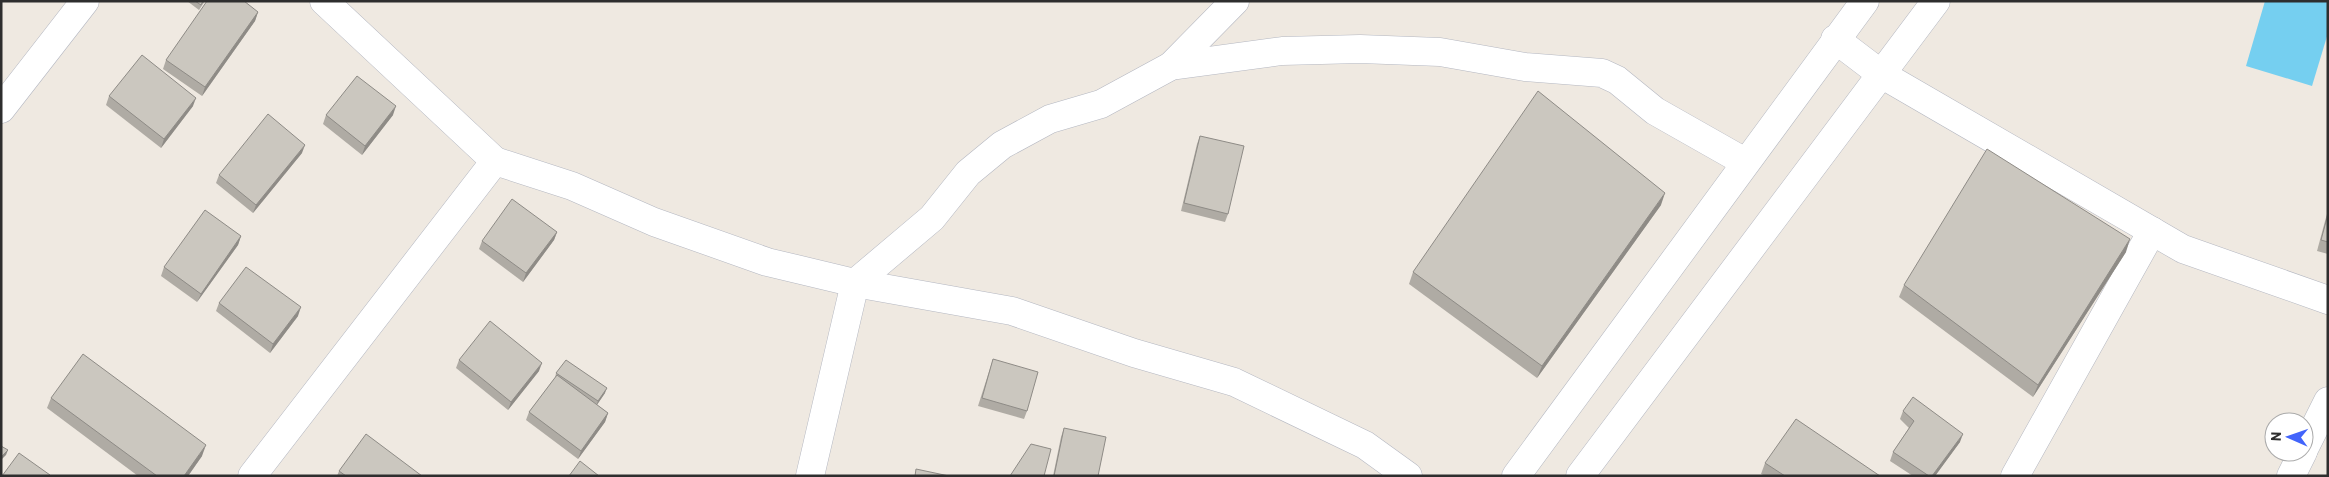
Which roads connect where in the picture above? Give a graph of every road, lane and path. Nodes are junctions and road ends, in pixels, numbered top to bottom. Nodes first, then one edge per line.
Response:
1 (85, 1) edge
2 (324, 1) edge
3 (1235, 1) edge
4 (1865, 1) edge
5 (1936, 1) edge
6 (1835, 39) junction
7 (1171, 66) junction
8 (1881, 74) junction
9 (1, 109) edge
10 (495, 161) junction
11 (1745, 162) junction
12 (2152, 231) junction
13 (856, 283) junction
14 (2328, 300) edge
15 (2328, 401) edge
16 (2314, 429) edge
17 (2298, 462) edge
18 (252, 476) edge
19 (810, 476) edge
20 (1408, 476) edge
21 (1516, 476) edge
22 (1580, 476) edge
23 (2015, 476) edge
24 (2291, 476) edge

1 - 9 street
2 - 10 street
3 - 7 street
4 - 6 street
5 - 8 street
6 - 8 street
6 - 11 street
7 - 11 street
7 - 13 street
8 - 12 street
8 - 22 street
10 - 13 street
10 - 18 street
11 - 21 street
12 - 14 street
12 - 23 street
13 - 19 street
13 - 20 street
15 - 16 street
17 - 24 street

